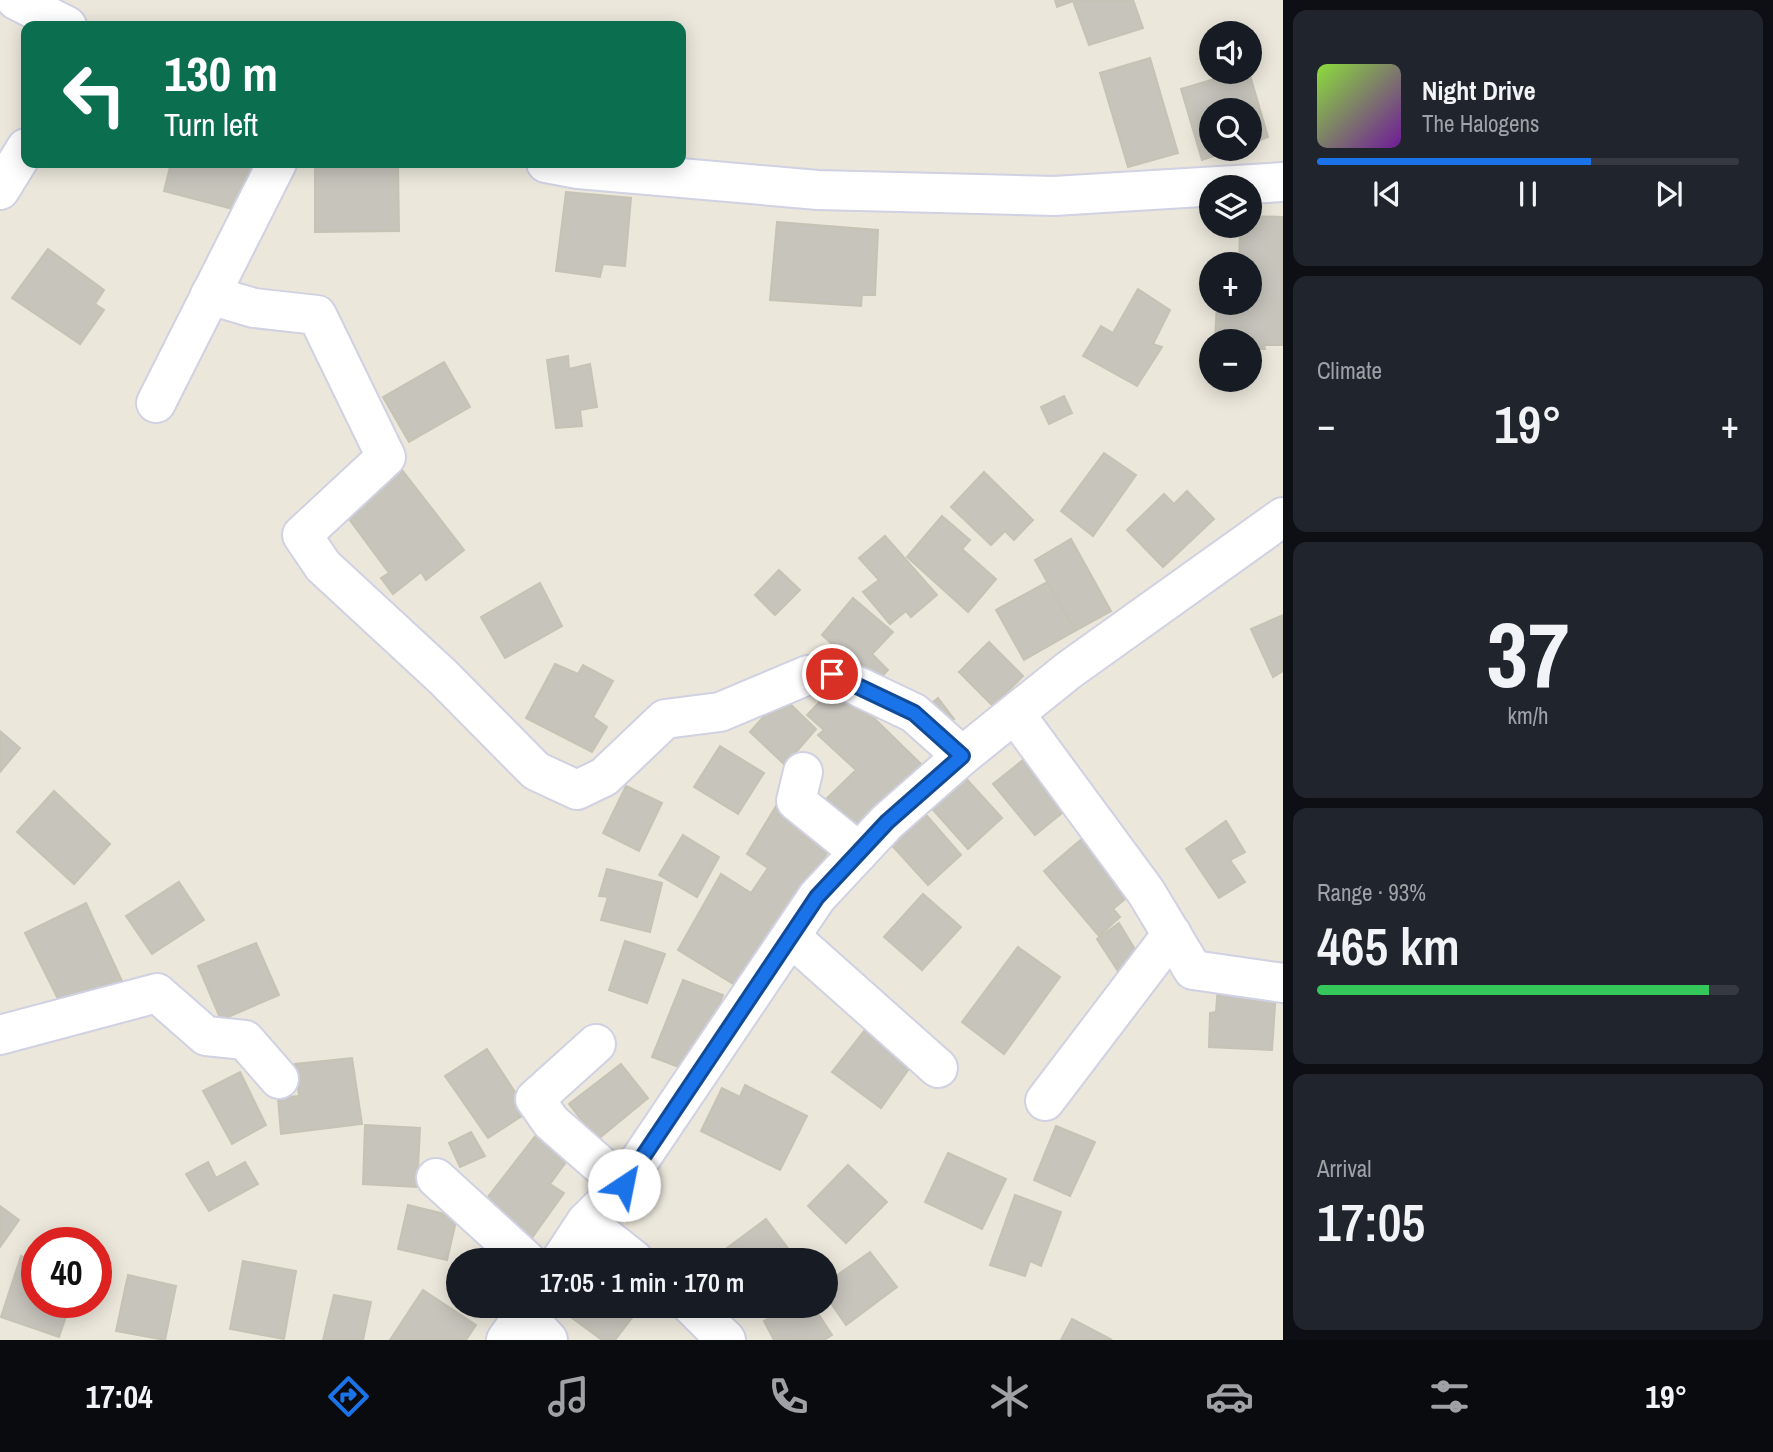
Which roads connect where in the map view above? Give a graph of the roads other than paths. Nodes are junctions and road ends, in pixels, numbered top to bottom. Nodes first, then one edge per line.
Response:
1 (16, 0) edge
2 (57, 21) edge
3 (21, 156) edge
4 (274, 168) edge
5 (572, 168) edge
6 (1280, 179) edge
7 (0, 190) edge
8 (210, 295) junction
9 (156, 403) dead end
10 (1283, 517) edge
11 (1015, 715) junction
12 (962, 756) junction
13 (803, 772) dead end
14 (859, 852) junction
15 (1171, 934) junction
16 (790, 937) junction
17 (1283, 983) edge
18 (0, 1035) edge
19 (596, 1044) dead end
20 (938, 1068) dead end
21 (279, 1079) dead end
22 (1045, 1101) dead end
23 (436, 1178) dead end
24 (624, 1185) junction
25 (586, 1222) junction
26 (513, 1248) edge
27 (569, 1248) edge
28 (619, 1248) edge
29 (704, 1318) edge
30 (726, 1340) edge

1 - 2 street
3 - 7 street
4 - 8 street
5 - 6 street
8 - 9 street
8 - 12 street
10 - 11 street
11 - 12 street
11 - 15 street
12 - 14 street
13 - 14 street
14 - 16 street
15 - 17 street
15 - 22 street
16 - 20 street
16 - 24 street
18 - 21 street
19 - 24 street
23 - 26 street
24 - 25 street
25 - 27 street
25 - 28 street
29 - 30 street

